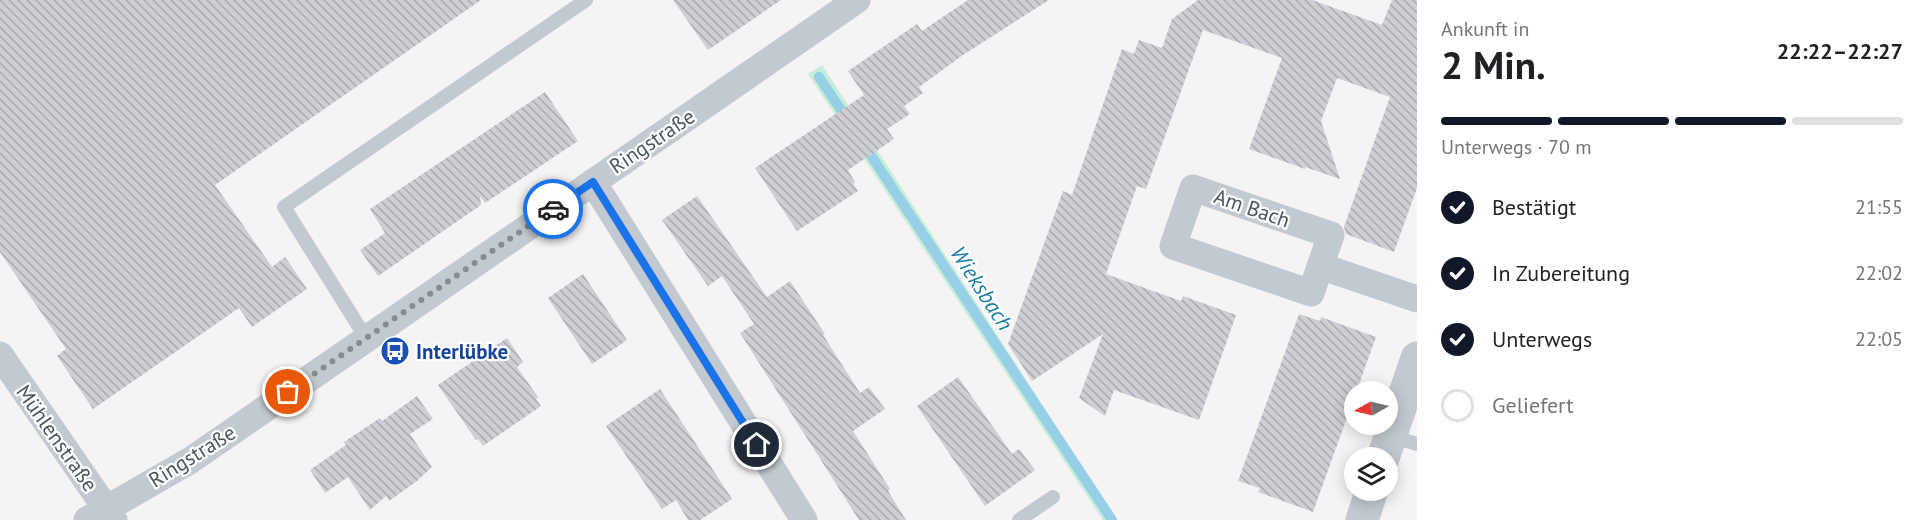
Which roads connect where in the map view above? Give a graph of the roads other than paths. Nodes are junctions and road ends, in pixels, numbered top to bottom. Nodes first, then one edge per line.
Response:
1 (586, 0) edge
2 (857, 0) edge
3 (593, 182) junction
4 (1320, 266) junction
5 (1417, 299) edge
6 (366, 338) junction
7 (0, 355) edge
8 (1417, 358) edge
9 (1397, 446) edge
10 (1053, 497) dead end
11 (1368, 501) edge
12 (102, 516) edge
13 (804, 520) edge
14 (1019, 520) edge
15 (1362, 520) edge

1 - 6 lane
2 - 3 street, Ringstraße
3 - 6 street, Ringstraße
3 - 13 street
4 - 4 street, Am Bach
4 - 5 street
6 - 12 street, Ringstraße
7 - 12 street, Mühlenstraße
8 - 9 street
10 - 14 lane
11 - 15 street

